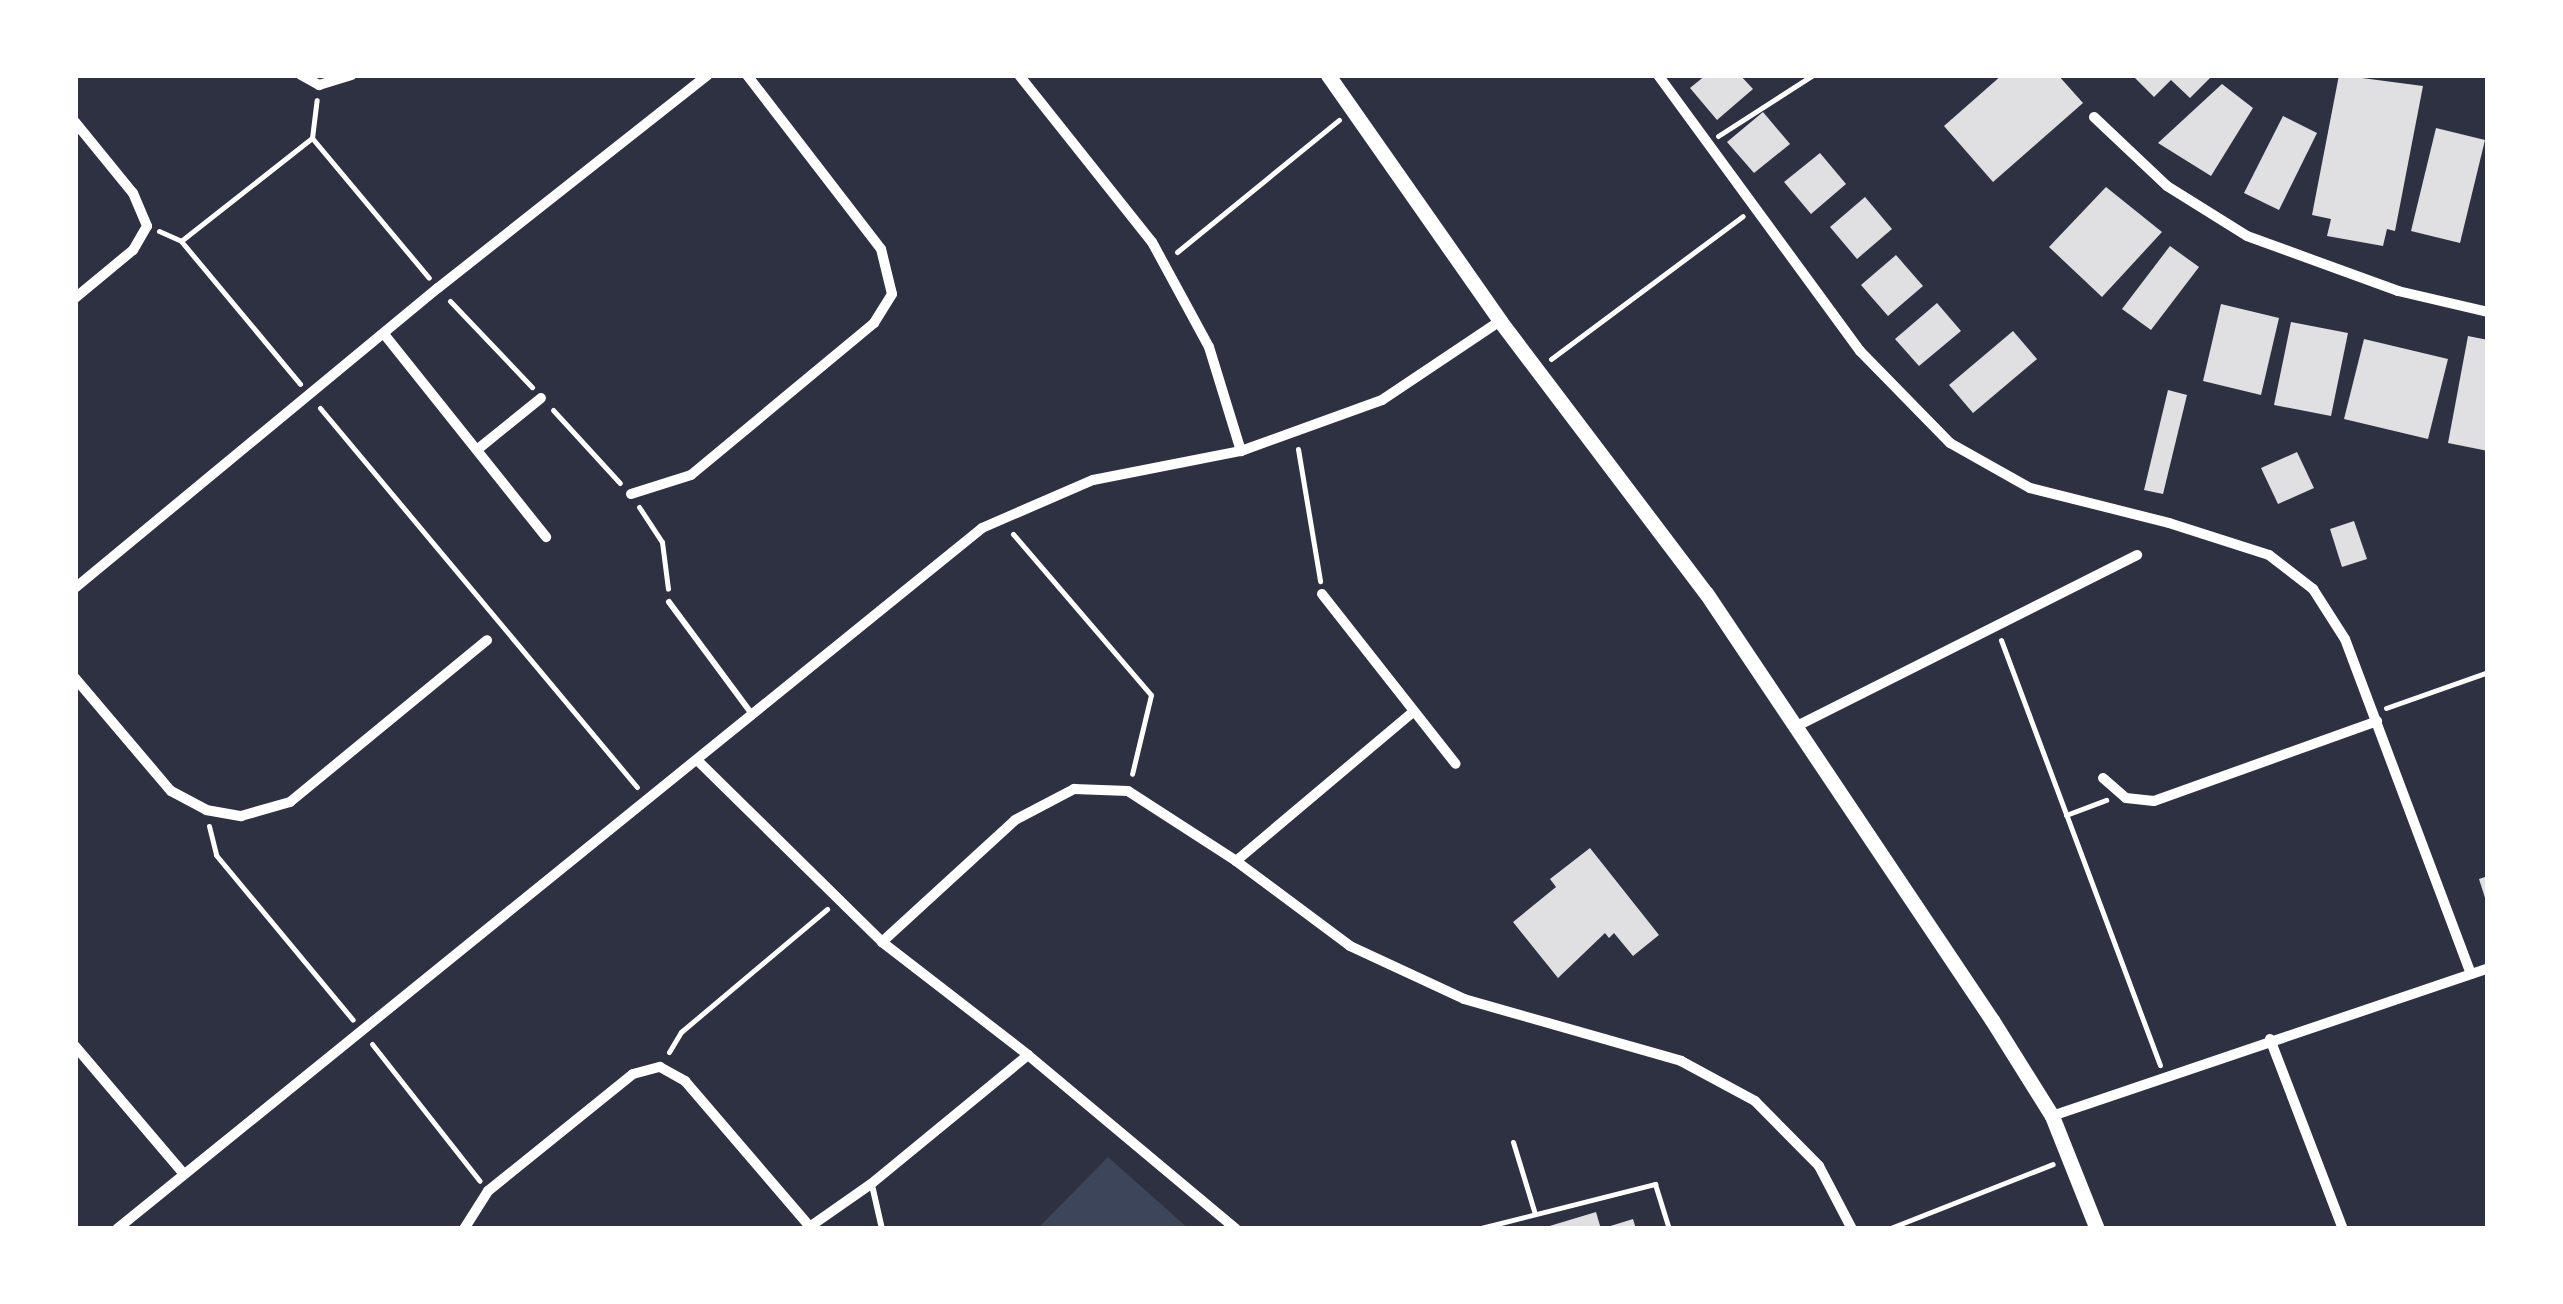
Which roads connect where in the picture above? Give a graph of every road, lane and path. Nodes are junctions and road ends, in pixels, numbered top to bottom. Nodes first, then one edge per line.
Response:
1 (301, 75) edge
2 (352, 75) edge
3 (708, 75) edge
4 (747, 75) edge
5 (1019, 75) edge
6 (1328, 75) edge
7 (1658, 75) edge
8 (1813, 75) edge
9 (319, 85) junction
10 (1354, 107) junction
11 (2094, 117) dead end
12 (75, 122) edge
13 (312, 138) junction
14 (1708, 143) junction
15 (1754, 207) junction
16 (147, 226) junction
17 (180, 241) junction
18 (1163, 263) junction
19 (438, 288) junction
20 (75, 298) edge
21 (2488, 312) edge
22 (1500, 322) junction
23 (384, 334) junction
24 (1537, 370) junction
25 (309, 395) junction
26 (542, 398) junction
27 (1295, 431) junction
28 (478, 450) junction
29 (1242, 451) junction
30 (631, 494) junction
31 (1002, 520) junction
32 (546, 538) dead end
33 (2137, 554) dead end
34 (75, 588) edge
35 (1322, 594) joint
36 (669, 602) joint
37 (1996, 626) junction
38 (487, 640) dead end
39 (2488, 672) edge
40 (75, 678) edge
41 (1414, 712) junction
42 (752, 715) junction
43 (2375, 716) junction
44 (1795, 727) junction
45 (697, 760) junction
46 (1456, 764) dead end
47 (2103, 778) dead end
48 (1128, 791) junction
49 (2121, 794) junction
50 (648, 800) junction
51 (206, 810) junction
52 (2066, 815) junction
53 (1236, 861) junction
54 (838, 900) junction
55 (882, 942) junction
56 (2488, 968) edge
57 (2471, 974) junction
58 (361, 1030) junction
59 (2270, 1039) junction
60 (75, 1046) edge
61 (1028, 1055) junction
62 (660, 1068) junction
63 (2165, 1077) junction
64 (2052, 1116) junction
65 (1513, 1142) dead end
66 (2069, 1158) junction
67 (182, 1174) junction
68 (872, 1184) junction
69 (488, 1192) junction
70 (1535, 1214) junction
71 (809, 1228) edge
72 (117, 1229) edge
73 (464, 1229) edge
74 (882, 1229) edge
75 (1236, 1229) edge
76 (1477, 1229) edge
77 (1670, 1229) edge
78 (1852, 1229) edge
79 (1888, 1229) edge
80 (2097, 1229) edge
81 (2343, 1229) edge

1 - 9 street
2 - 9 street
3 - 19 street
4 - 30 street
5 - 18 street
6 - 10 street
7 - 14 street
8 - 14 path
9 - 13 path
10 - 18 path
10 - 22 street
11 - 21 street
12 - 16 street
13 - 17 path
13 - 19 path
14 - 15 street
15 - 24 path
15 - 43 street
16 - 17 path
16 - 20 street
17 - 25 path
18 - 29 street
19 - 23 street
19 - 26 path
22 - 24 street
22 - 27 street
23 - 25 street
23 - 28 street
24 - 44 street
25 - 34 street
25 - 50 path
26 - 28 street
26 - 30 path
27 - 29 street
27 - 35 path
28 - 32 street
29 - 31 street
30 - 36 path
31 - 42 street
31 - 48 path
33 - 37 street
35 - 41 street
36 - 42 lane
37 - 44 street
37 - 52 path
38 - 51 street
39 - 43 path
40 - 51 street
41 - 46 street
41 - 53 street
42 - 45 street
43 - 49 street
43 - 57 street
44 - 64 street
45 - 50 street
45 - 54 street
47 - 49 street
48 - 53 street
48 - 55 street
49 - 52 path
50 - 58 street
51 - 58 path
52 - 63 path
53 - 78 street
54 - 55 street
54 - 62 path
55 - 61 street
56 - 57 street
57 - 59 street
58 - 67 street
58 - 69 path
59 - 63 street
59 - 81 street
60 - 67 street
61 - 68 street
61 - 75 street
62 - 69 street
62 - 71 street
63 - 64 street
64 - 66 street
65 - 70 path
66 - 79 path
66 - 80 street
67 - 72 street
68 - 71 street
68 - 74 lane
69 - 73 street
70 - 76 path
70 - 77 path

